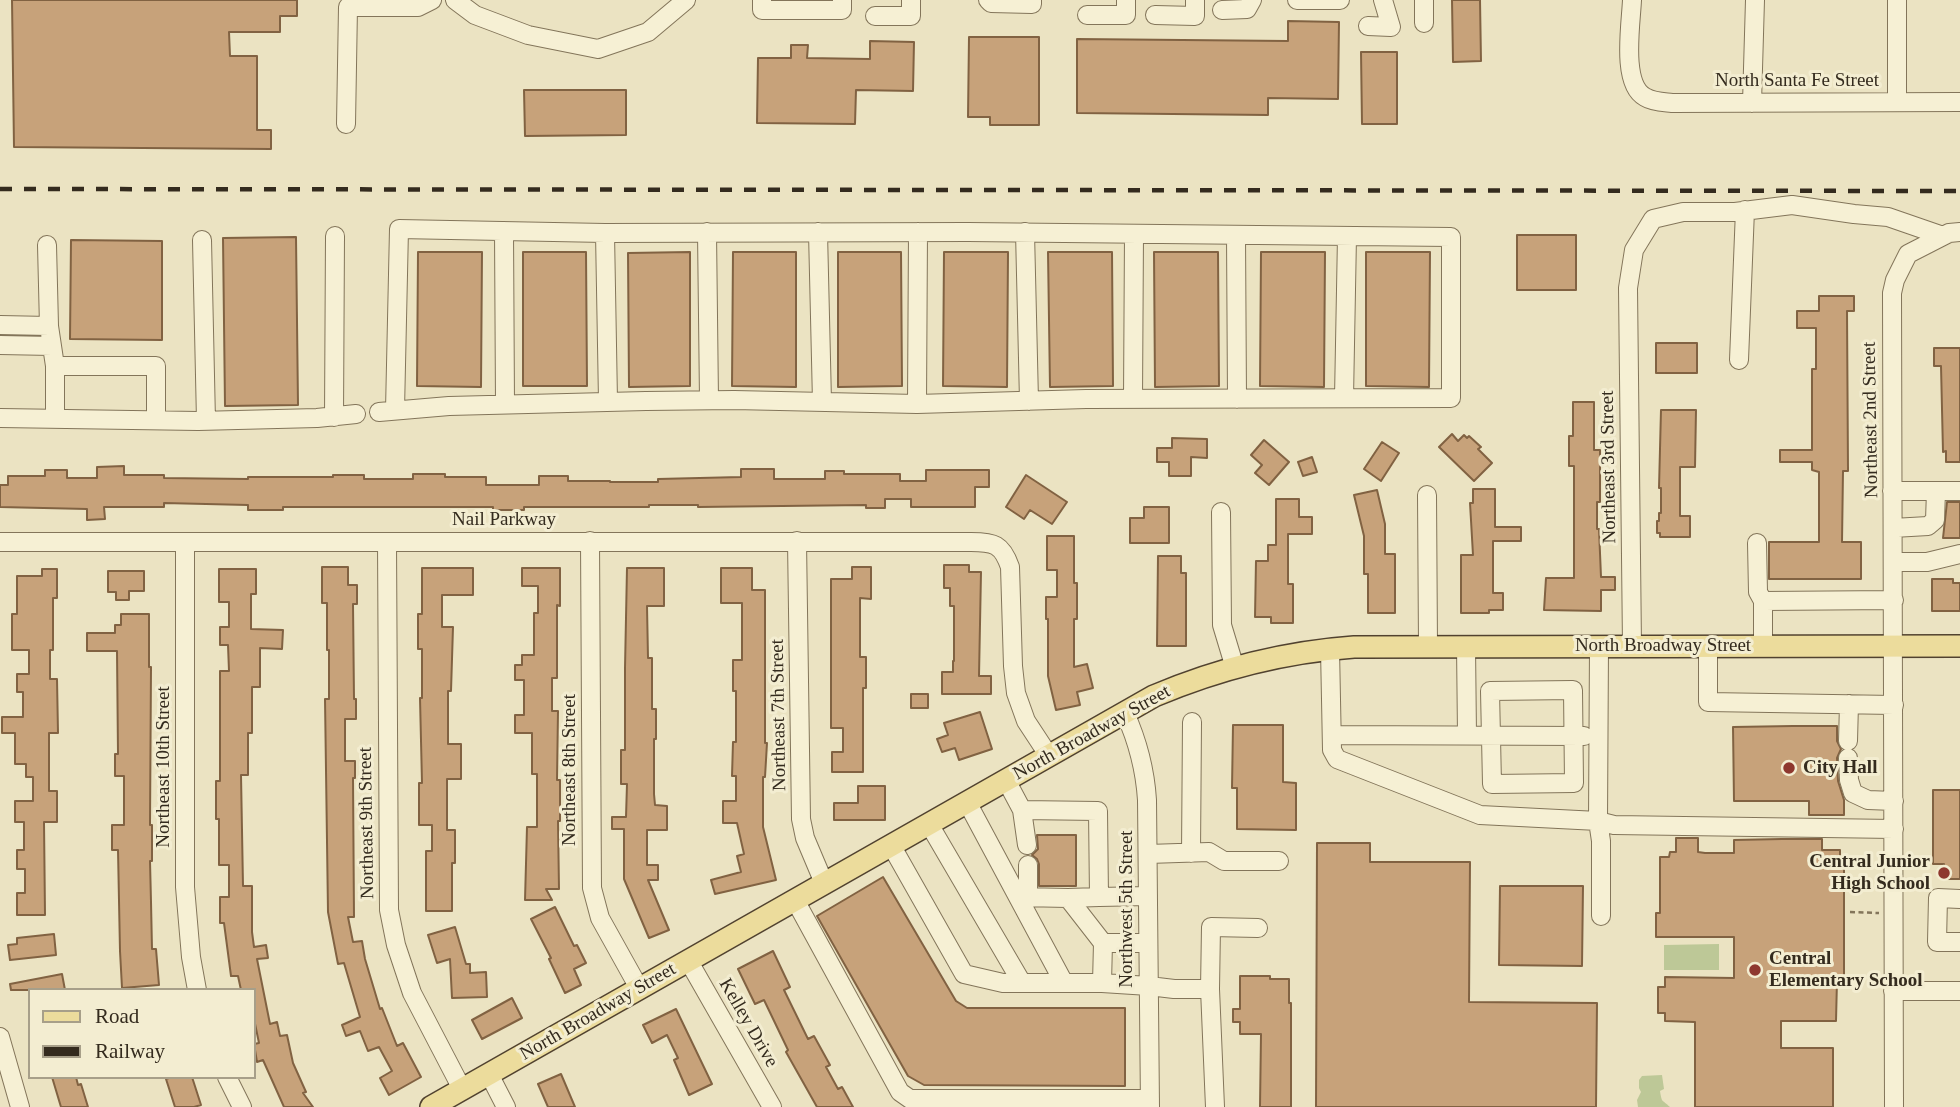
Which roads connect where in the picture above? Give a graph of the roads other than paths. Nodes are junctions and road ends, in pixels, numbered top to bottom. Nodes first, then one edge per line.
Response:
1 (432, 0) edge
2 (456, 0) edge
3 (687, 0) edge
4 (762, 0) edge
5 (842, 0) edge
6 (911, 0) edge
7 (988, 0) edge
8 (1032, 0) edge
9 (1126, 0) edge
10 (1195, 0) edge
11 (1252, 0) edge
12 (1297, 0) edge
13 (1340, 0) edge
14 (1383, 0) edge
15 (1424, 0) edge
16 (1632, 0) edge
17 (1755, 0) edge
18 (1897, 0) edge
19 (1222, 10) dead end
20 (1087, 15) dead end
21 (1155, 15) dead end
22 (875, 16) dead end
23 (1424, 23) dead end
24 (1368, 26) dead end
25 (1897, 102) junction
26 (1960, 102) edge
27 (1752, 103) junction
28 (346, 124) dead end
29 (1745, 211) junction
30 (504, 231) junction
31 (707, 232) junction
32 (818, 232) junction
33 (918, 232) junction
34 (1025, 232) junction
35 (605, 233) junction
36 (1134, 234) junction
37 (1952, 234) edge
38 (1236, 235) junction
39 (335, 236) dead end
40 (1346, 236) junction
41 (202, 240) dead end
42 (47, 245) dead end
43 (0, 326) edge
44 (49, 326) junction
45 (0, 345) edge
46 (52, 346) junction
47 (1739, 360) dead end
48 (55, 366) junction
49 (1344, 398) junction
50 (1133, 399) junction
51 (1237, 399) junction
52 (709, 400) junction
53 (608, 401) junction
54 (1029, 401) junction
55 (821, 402) junction
56 (505, 404) junction
57 (917, 404) junction
58 (356, 414) dead end
59 (334, 416) junction
60 (0, 418) edge
61 (55, 418) junction
62 (156, 420) junction
63 (206, 421) junction
64 (1892, 491) junction
65 (1936, 491) junction
66 (1960, 491) edge
67 (1427, 495) dead end
68 (1221, 512) dead end
69 (1893, 528) junction
70 (590, 541) junction
71 (797, 541) junction
72 (0, 542) edge
73 (387, 542) junction
74 (185, 543) junction
75 (1757, 543) dead end
76 (1960, 554) edge
77 (1893, 562) junction
78 (1894, 600) junction
79 (1763, 601) junction
80 (1428, 646) junction
81 (1466, 646) junction
82 (1599, 646) junction
83 (1632, 646) junction
84 (1708, 646) junction
85 (1763, 646) junction
86 (1894, 646) junction
87 (1960, 646) edge
88 (1330, 649) junction
89 (1235, 668) junction
90 (1849, 704) junction
91 (1894, 705) junction
92 (1125, 713) junction
93 (1192, 722) dead end
94 (1332, 735) junction
95 (1467, 735) junction
96 (1491, 736) junction
97 (1574, 736) junction
98 (1599, 736) junction
99 (1049, 756) junction
100 (1006, 780) junction
101 (1894, 801) junction
102 (967, 802) junction
103 (1022, 810) junction
104 (1598, 821) junction
105 (929, 824) junction
106 (1894, 829) junction
107 (891, 845) junction
108 (1027, 845) dead end
109 (1191, 853) junction
110 (1148, 854) junction
111 (1279, 861) dead end
112 (1028, 865) dead end
113 (824, 883) junction
114 (1148, 896) junction
115 (1023, 897) junction
116 (1099, 897) junction
117 (1068, 898) junction
118 (1960, 899) edge
119 (795, 900) junction
120 (1601, 916) dead end
121 (1258, 928) dead end
122 (1960, 942) edge
123 (1103, 943) junction
124 (1149, 943) junction
125 (688, 960) junction
126 (1022, 983) junction
127 (1064, 983) junction
128 (1102, 983) junction
129 (1149, 986) junction
130 (197, 988) edge
131 (639, 988) junction
132 (1210, 989) junction
133 (1893, 991) junction
134 (1960, 992) edge
135 (0, 1037) edge
136 (489, 1074) junction
137 (228, 1079) edge
138 (462, 1089) junction
139 (1150, 1103) edge
140 (20, 1107) edge
141 (242, 1107) edge
142 (431, 1107) edge
143 (506, 1107) edge
144 (772, 1107) edge
145 (1215, 1107) edge
146 (1894, 1107) edge

1 - 28 street
2 - 3 street
4 - 5 street
6 - 22 street
7 - 8 street
9 - 20 street
10 - 21 street
11 - 19 street
12 - 13 street
14 - 24 street
15 - 23 street
16 - 27 street, North Santa Fe Street
17 - 27 street
18 - 25 street
25 - 26 street, North Santa Fe Street
25 - 27 street, North Santa Fe Street
29 - 37 street
29 - 47 street
29 - 83 street, Northeast 3rd Street
30 - 35 street
30 - 56 street
30 - 56 street
31 - 32 street
31 - 35 street
31 - 52 street
32 - 33 street
32 - 55 street
33 - 34 street
33 - 57 street
34 - 36 street
34 - 54 street
35 - 53 street
36 - 38 street
36 - 50 street
37 - 64 street, Northeast 2nd Street
38 - 40 street
38 - 51 street
39 - 59 street
40 - 49 street
40 - 49 street
41 - 63 street
42 - 44 street
43 - 44 street
44 - 46 street
45 - 46 street
46 - 48 street
48 - 61 street
48 - 62 street
49 - 51 street
50 - 51 street
50 - 54 street
52 - 53 street
52 - 55 street
53 - 56 street
54 - 57 street
55 - 57 street
58 - 59 street
59 - 63 street
60 - 61 street
61 - 62 street
62 - 63 street
64 - 65 street
64 - 69 street, Northeast 2nd Street
65 - 66 street
65 - 69 street
67 - 80 street
68 - 89 street
69 - 77 street, Northeast 2nd Street
70 - 71 street, Nail Parkway
70 - 73 street, Nail Parkway
70 - 131 street, Northeast 8th Street
71 - 99 street, Nail Parkway
71 - 113 street, Northeast 7th Street
72 - 74 street, Nail Parkway
73 - 74 street, Nail Parkway
73 - 138 street, Northeast 9th Street
74 - 130 street, Northeast 10th Street
75 - 79 street
76 - 77 street
77 - 78 street, Northeast 2nd Street
78 - 79 street
78 - 86 street, Northeast 2nd Street
79 - 85 street
80 - 81 main road, North Broadway Street
80 - 88 main road, North Broadway Street
81 - 82 main road, North Broadway Street
81 - 95 street
82 - 83 main road, North Broadway Street
82 - 98 street
83 - 84 main road, North Broadway Street
84 - 85 main road, North Broadway Street
84 - 90 street
85 - 86 main road, North Broadway Street
86 - 87 main road, North Broadway Street
86 - 91 street, Northeast 2nd Street
88 - 89 main road, North Broadway Street
88 - 94 street
89 - 92 main road, North Broadway Street
90 - 91 street
90 - 101 street
91 - 101 street, Northeast 2nd Street
92 - 99 main road, North Broadway Street
92 - 110 street, Northwest 5th Street
93 - 109 street
94 - 95 street
94 - 104 street
95 - 96 street
96 - 97 street
96 - 97 street
96 - 97 street
97 - 98 street
98 - 104 street
99 - 100 main road, North Broadway Street
100 - 102 main road, North Broadway Street
100 - 103 street
101 - 106 street, Northeast 2nd Street
102 - 105 main road, North Broadway Street
102 - 115 street
103 - 108 street
103 - 116 street
104 - 106 street
104 - 120 street
105 - 107 main road, North Broadway Street
105 - 126 street
106 - 133 street, Northeast 2nd Street
107 - 113 main road, North Broadway Street
107 - 126 street
109 - 110 street
109 - 111 street
110 - 114 street, Northwest 5th Street
112 - 115 street
113 - 119 main road, North Broadway Street
114 - 116 street
114 - 124 street, Northwest 5th Street
115 - 117 street
115 - 127 street
116 - 117 street
117 - 123 street
118 - 122 street
119 - 125 main road, North Broadway Street
119 - 139 street
121 - 132 street
123 - 124 street
123 - 128 street
124 - 129 street, Northwest 5th Street
125 - 131 main road, North Broadway Street
125 - 144 street, Kelley Drive
126 - 127 street
127 - 128 street
128 - 129 street
129 - 132 street
129 - 139 street, Northwest 5th Street
131 - 136 main road, North Broadway Street
132 - 145 street
133 - 134 street
133 - 146 street, Northeast 2nd Street
135 - 140 street
136 - 138 main road, North Broadway Street
136 - 143 street
137 - 141 street
138 - 142 main road, North Broadway Street

